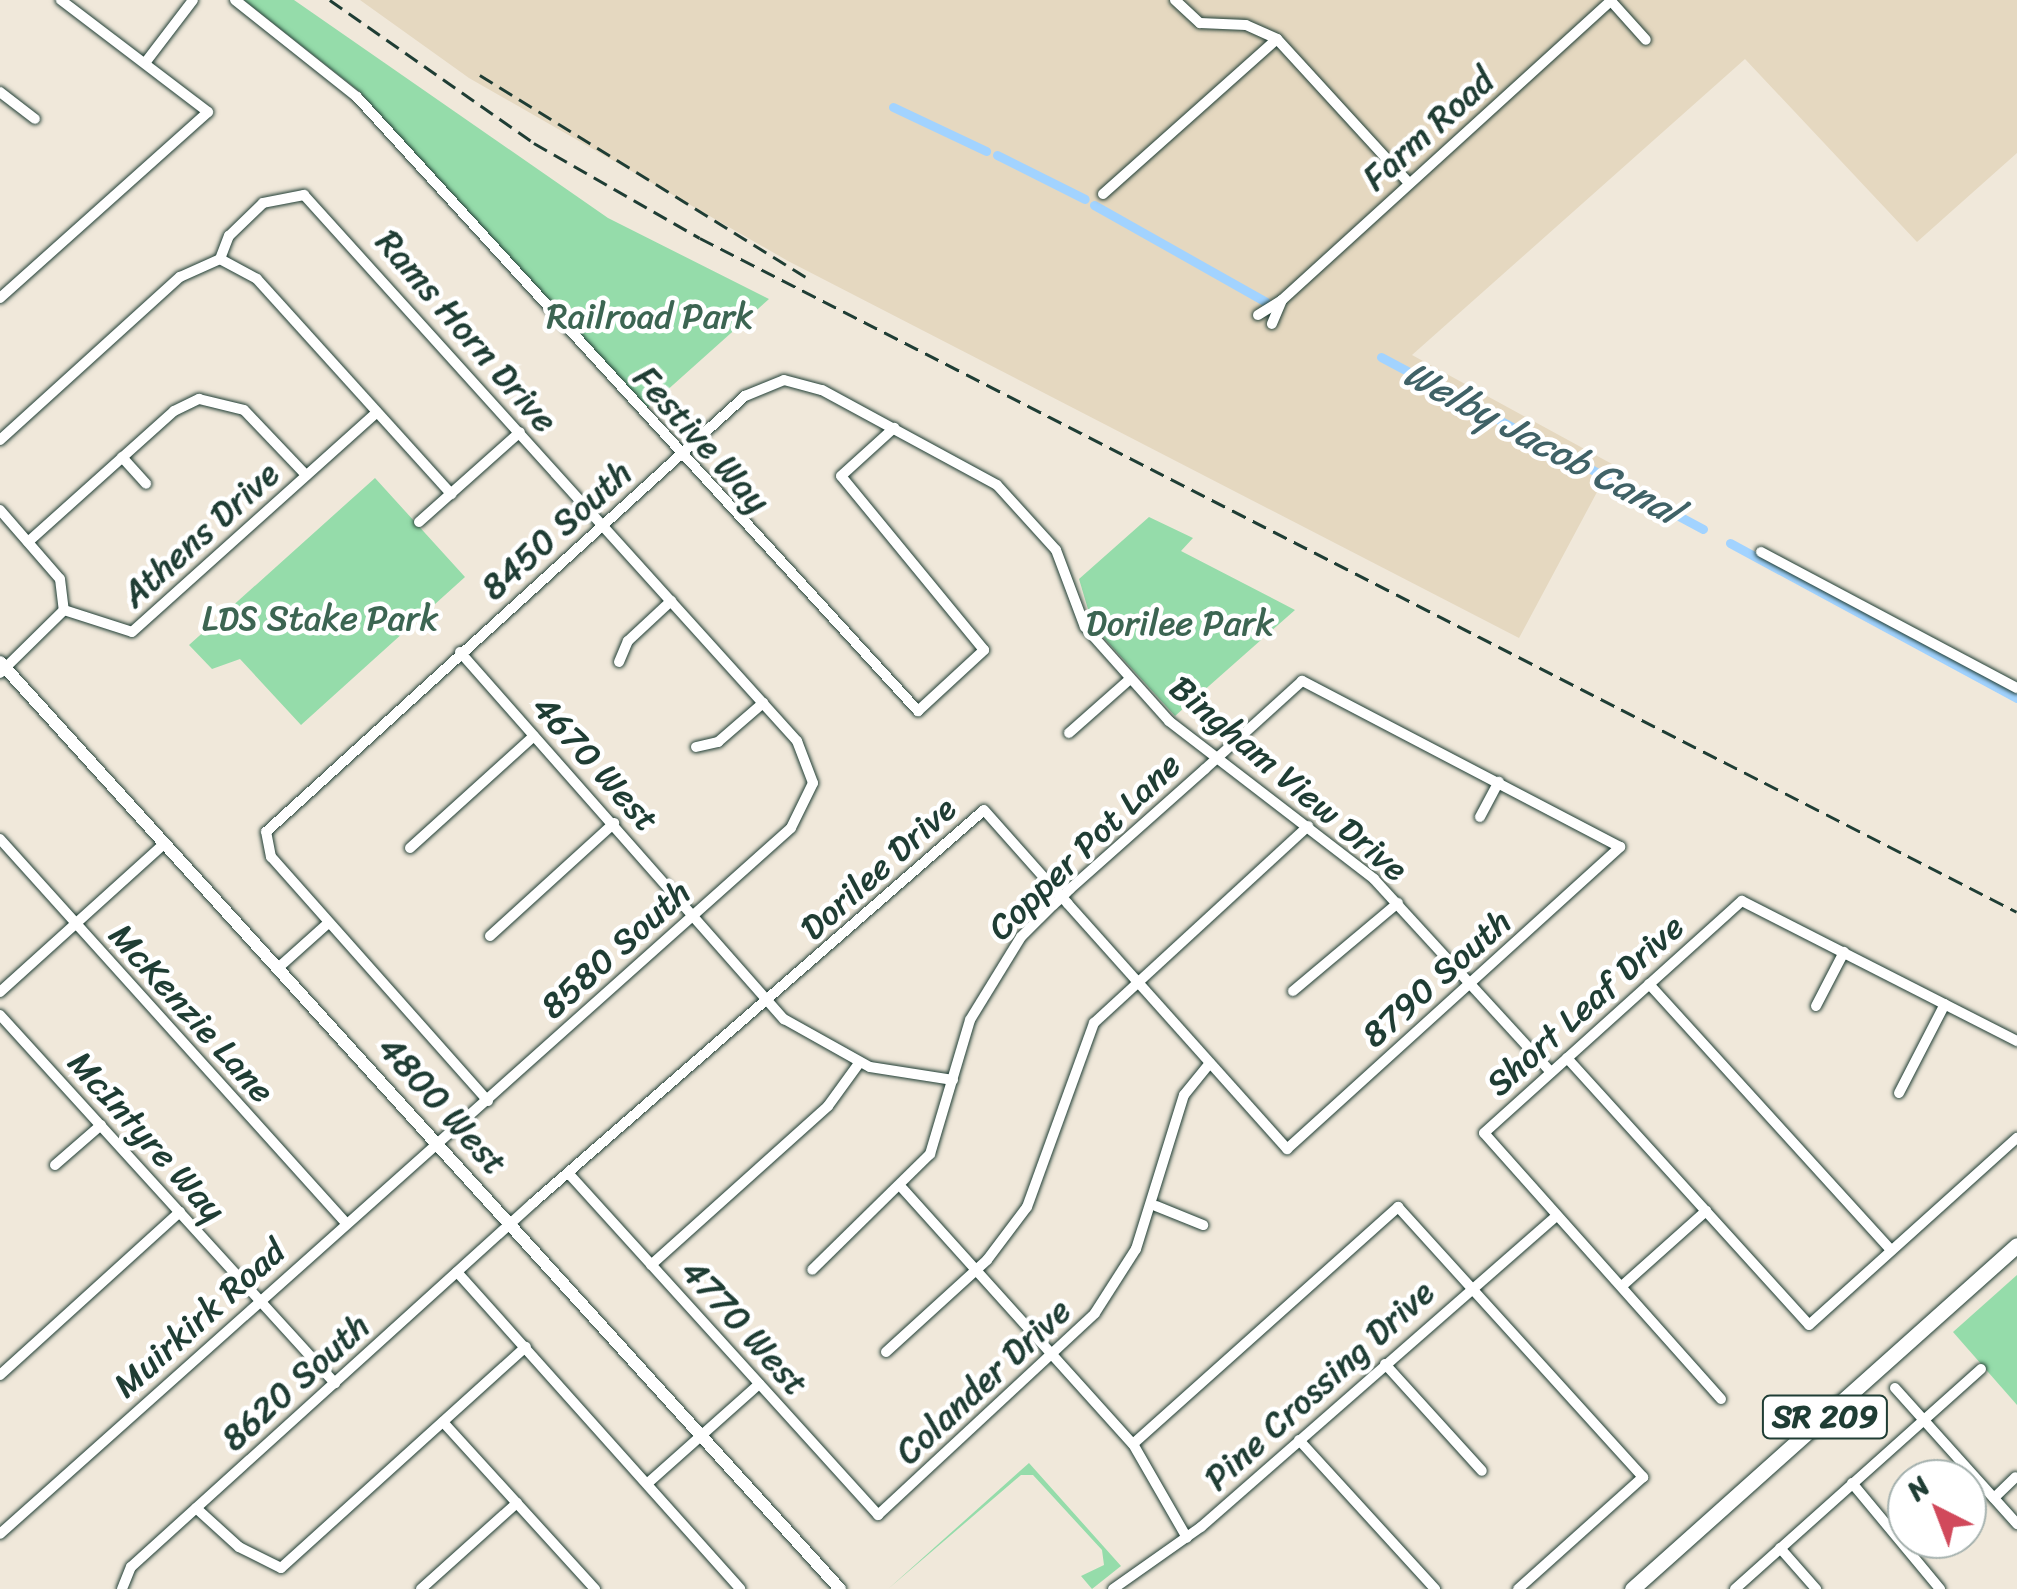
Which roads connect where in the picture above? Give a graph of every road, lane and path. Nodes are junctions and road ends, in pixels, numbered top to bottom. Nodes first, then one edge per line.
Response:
1 (61, 0) edge
2 (193, 0) edge
3 (235, 0) edge
4 (1175, 0) edge
5 (1611, 0) edge
6 (1277, 38) junction
7 (1646, 40) dead end
8 (145, 63) junction
9 (0, 92) edge
10 (35, 119) dead end
11 (1409, 184) junction
12 (1103, 194) dead end
13 (220, 259) junction
14 (0, 298) edge
15 (1282, 300) junction
16 (1258, 316) dead end
17 (1272, 324) dead end
18 (758, 387) joint
19 (377, 412) junction
20 (894, 428) junction
21 (520, 432) junction
22 (0, 440) edge
23 (679, 456) junction
24 (122, 458) junction
25 (306, 475) junction
26 (146, 484) dead end
27 (451, 494) junction
28 (0, 510) edge
29 (420, 522) dead end
30 (602, 524) junction
31 (28, 542) junction
32 (1761, 552) dead end
33 (672, 602) junction
34 (64, 610) junction
35 (460, 652) junction
36 (619, 662) dead end
37 (2, 668) edge
38 (1130, 678) junction
39 (2017, 688) edge
40 (763, 703) junction
41 (1069, 733) dead end
42 (534, 736) junction
43 (696, 747) dead end
44 (1214, 761) junction
45 (1498, 782) junction
46 (813, 783) joint
47 (1480, 817) dead end
48 (614, 823) junction
49 (1308, 826) junction
50 (0, 839) edge
51 (164, 843) junction
52 (1620, 847) joint
53 (410, 848) dead end
54 (1062, 897) junction
55 (1398, 902) junction
56 (691, 918) junction
57 (75, 924) junction
58 (327, 924) junction
59 (490, 936) dead end
60 (1844, 952) junction
61 (278, 968) junction
62 (1136, 980) junction
63 (1472, 984) junction
64 (1650, 984) junction
65 (0, 992) edge
66 (1292, 992) dead end
67 (768, 1003) junction
68 (1945, 1004) junction
69 (1816, 1006) dead end
70 (0, 1015) edge
71 (2017, 1041) edge
72 (1567, 1058) junction
73 (860, 1062) junction
74 (1210, 1063) junction
75 (1552, 1072) junction
76 (953, 1080) junction
77 (1899, 1094) dead end
78 (488, 1101) junction
79 (100, 1125) junction
80 (2017, 1138) edge
81 (436, 1142) junction
82 (1287, 1149) joint
83 (55, 1165) dead end
84 (570, 1175) junction
85 (902, 1189) junction
86 (1156, 1206) junction
87 (1706, 1211) junction
88 (180, 1212) junction
89 (1558, 1215) junction
90 (346, 1223) junction
91 (510, 1224) junction
92 (1203, 1225) dead end
93 (2017, 1245) edge
94 (1890, 1250) junction
95 (651, 1264) junction
96 (812, 1270) dead end
97 (977, 1270) junction
98 (457, 1272) junction
99 (1622, 1286) junction
100 (1470, 1287) junction
101 (260, 1300) junction
102 (526, 1347) junction
103 (886, 1352) dead end
104 (1055, 1357) junction
105 (1385, 1364) junction
106 (1981, 1368) dead end
107 (0, 1374) edge
108 (335, 1383) junction
109 (759, 1384) junction
110 (1895, 1388) dead end
111 (1721, 1400) dead end
112 (1923, 1420) junction
113 (444, 1422) junction
114 (701, 1436) junction
115 (1300, 1440) junction
116 (1133, 1444) junction
117 (1482, 1471) dead end
118 (2016, 1477) edge
119 (648, 1483) junction
120 (1852, 1483) junction
121 (1994, 1498) junction
122 (517, 1502) junction
123 (196, 1508) junction
124 (878, 1515) joint
125 (2017, 1524) edge
126 (0, 1534) edge
127 (1187, 1538) junction
128 (1780, 1548) junction
129 (120, 1586) edge
130 (589, 1587) edge
131 (421, 1589) edge
132 (740, 1589) edge
133 (840, 1589) edge
134 (1113, 1589) edge
135 (1434, 1589) edge
136 (1518, 1589) edge
137 (1632, 1589) edge
138 (1736, 1589) edge
139 (1816, 1589) edge
140 (1940, 1589) edge

1 - 8 street
2 - 8 street
3 - 23 street, Festive Way
4 - 6 street
5 - 7 street
5 - 11 street, Farm Road
6 - 11 street
6 - 12 street
8 - 14 street
9 - 10 street
11 - 15 street, Farm Road
13 - 19 street
13 - 21 street, Rams Horn Drive
13 - 22 street
15 - 16 street, Farm Road
15 - 17 street
18 - 20 street, Bingham View Drive
18 - 23 street, 8450 South
19 - 25 street, Athens Drive
19 - 27 street
20 - 23 street, Festive Way
20 - 38 street, Bingham View Drive
21 - 27 street
21 - 30 street, Rams Horn Drive
23 - 30 street, 8450 South
24 - 25 street
24 - 26 street
24 - 31 street
25 - 34 street, Athens Drive
27 - 29 street
28 - 31 street
30 - 33 street, Rams Horn Drive
30 - 35 street, 8450 South
31 - 34 street
32 - 39 street
33 - 36 street
33 - 40 street, Rams Horn Drive
34 - 37 street
35 - 42 street, 4670 West
35 - 58 street, 8450 South
37 - 51 street, 4800 West
38 - 41 street
38 - 44 street, Bingham View Drive
40 - 43 street
40 - 46 street, Rams Horn Drive
42 - 48 street, 4670 West
42 - 53 street
44 - 45 street, Copper Pot Lane
44 - 49 street, Bingham View Drive
44 - 54 street, Copper Pot Lane
45 - 47 street
45 - 52 street, Copper Pot Lane
46 - 56 street, 8580 South
48 - 56 street, 4670 West
48 - 59 street
49 - 55 street, Bingham View Drive
49 - 62 street
50 - 57 street, McKenzie Lane
51 - 57 street
51 - 61 street, 4800 West
52 - 63 street, 8790 South
54 - 62 street, Dorilee Drive
54 - 67 street, Dorilee Drive
54 - 76 street, Copper Pot Lane
55 - 63 street, Bingham View Drive
55 - 66 street
56 - 67 street, 4670 West
56 - 78 street, 8580 South
57 - 65 street
57 - 90 street, McKenzie Lane
58 - 61 street
58 - 78 street
60 - 64 street, Short Leaf Drive
60 - 68 street
60 - 69 street
61 - 81 street, 4800 West
62 - 74 street, Dorilee Drive
62 - 97 street
63 - 75 street, Bingham View Drive
63 - 82 street, 8790 South
64 - 72 street, Short Leaf Drive
64 - 94 street
67 - 73 street, 4670 West
67 - 84 street, Dorilee Drive
68 - 71 street
68 - 77 street
70 - 79 street, McIntyre Way
72 - 75 street, Short Leaf Drive
72 - 87 street
73 - 76 street
73 - 95 street
74 - 82 street, Dorilee Drive
74 - 86 street, Colander Drive
75 - 89 street, Short Leaf Drive
76 - 85 street, Copper Pot Lane
78 - 81 street, 8580 South
79 - 83 street
79 - 88 street, McIntyre Way
80 - 94 street
81 - 90 street, Muirkirk Road
81 - 91 street, 4800 West
84 - 91 street, Dorilee Drive
84 - 95 street, 4770 West
85 - 96 street, Copper Pot Lane
85 - 97 street
86 - 92 street
86 - 104 street, Colander Drive
87 - 94 street
87 - 99 street
88 - 101 street, McIntyre Way
88 - 107 street
89 - 99 street, Short Leaf Drive
89 - 100 street, Pine Crossing Drive
90 - 101 street, Muirkirk Road
91 - 98 street, 8620 South
91 - 114 street, 4800 West
93 - 137 main road, SR 209
95 - 109 street, 4770 West
97 - 103 street
97 - 104 street
98 - 102 street
98 - 108 street, 8620 South
99 - 111 street, Short Leaf Drive
100 - 105 street, Pine Crossing Drive
100 - 116 street
100 - 136 street
101 - 108 street, McIntyre Way
101 - 126 street, Muirkirk Road
102 - 113 street
102 - 119 street
104 - 116 street
104 - 124 street, Colander Drive
105 - 115 street, Pine Crossing Drive
105 - 117 street
106 - 112 street
108 - 123 street, 8620 South
109 - 114 street
109 - 124 street, 4770 West
110 - 112 street
112 - 120 street
112 - 121 street
113 - 122 street
113 - 123 street
114 - 119 street
114 - 133 street, 4800 West
115 - 127 street, Pine Crossing Drive
115 - 135 street
116 - 127 street
118 - 121 street
119 - 132 street
120 - 128 street
120 - 140 street
121 - 125 street
122 - 130 street
122 - 131 street
123 - 129 street, 8620 South
127 - 134 street, Pine Crossing Drive
128 - 138 street
128 - 139 street

